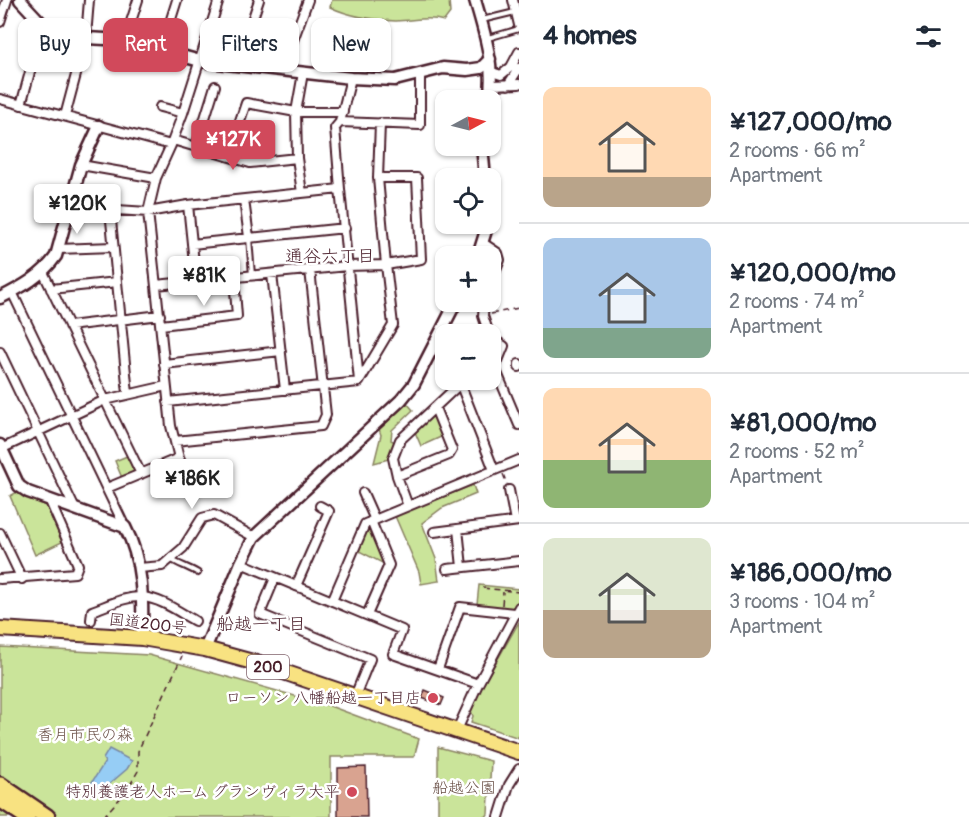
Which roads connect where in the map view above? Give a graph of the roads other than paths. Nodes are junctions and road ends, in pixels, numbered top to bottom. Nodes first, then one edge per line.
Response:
1 (7, 0) edge
2 (20, 0) edge
3 (89, 0) edge
4 (138, 0) edge
5 (177, 0) edge
6 (219, 0) edge
7 (259, 0) edge
8 (309, 0) edge
9 (475, 0) edge
10 (513, 0) edge
11 (2, 11) edge
12 (516, 12) junction
13 (37, 18) edge
14 (88, 18) edge
15 (132, 18) edge
16 (171, 18) edge
17 (213, 18) edge
18 (253, 18) edge
19 (481, 21) junction
20 (0, 22) edge
21 (299, 26) edge
22 (519, 27) edge
23 (486, 38) junction
24 (519, 52) edge
25 (188, 58) edge
26 (490, 59) junction
27 (200, 61) joint
28 (519, 68) edge
29 (30, 72) edge
30 (77, 72) edge
31 (296, 72) edge
32 (492, 72) junction
33 (303, 73) junction
34 (420, 74) junction
35 (351, 78) junction
36 (519, 84) edge
37 (492, 85) junction
38 (508, 85) junction
39 (215, 86) dead end
40 (491, 90) edge
41 (0, 99) edge
42 (21, 105) junction
43 (160, 107) dead end
44 (296, 112) junction
45 (343, 112) junction
46 (183, 113) junction
47 (65, 116) junction
48 (340, 122) junction
49 (380, 123) junction
50 (99, 126) junction
51 (172, 143) junction
52 (196, 147) junction
53 (228, 156) junction
54 (297, 158) junction
55 (81, 165) junction
56 (378, 177) junction
57 (156, 178) junction
58 (340, 189) junction
59 (302, 193) junction
60 (244, 200) junction
61 (188, 205) junction
62 (70, 207) junction
63 (110, 210) junction
64 (148, 212) junction
65 (345, 228) junction
66 (485, 234) edge
67 (249, 237) junction
68 (483, 243) junction
69 (192, 244) junction
70 (482, 246) edge
71 (488, 246) edge
72 (113, 247) junction
73 (58, 249) junction
74 (386, 265) junction
75 (347, 266) junction
76 (310, 270) junction
77 (43, 272) junction
78 (272, 274) junction
79 (252, 276) junction
80 (234, 278) junction
81 (117, 282) junction
82 (196, 282) junction
83 (156, 285) junction
84 (51, 289) junction
85 (12, 292) junction
86 (0, 298) edge
87 (451, 312) edge
88 (160, 315) junction
89 (120, 320) junction
90 (161, 325) junction
91 (69, 326) junction
92 (281, 351) junction
93 (0, 352) edge
94 (164, 364) junction
95 (359, 382) junction
96 (501, 382) edge
97 (166, 386) junction
98 (322, 387) junction
99 (285, 390) junction
100 (453, 390) edge
101 (466, 390) edge
102 (128, 394) junction
103 (105, 400) junction
104 (168, 402) junction
105 (435, 408) junction
106 (71, 416) junction
107 (519, 425) edge
108 (37, 431) junction
109 (175, 441) junction
110 (0, 448) edge
111 (179, 458) junction
112 (519, 460) edge
113 (497, 469) junction
114 (141, 474) junction
115 (186, 476) dead end
116 (397, 476) junction
117 (107, 488) junction
118 (509, 490) road end
119 (363, 493) dead end
120 (50, 499) junction
121 (320, 506) dead end
122 (408, 506) junction
123 (74, 507) junction
124 (373, 520) junction
125 (517, 521) edge
126 (125, 527) junction
127 (458, 529) junction
128 (434, 532) dead end
129 (0, 533) edge
130 (254, 537) junction
131 (170, 559) junction
132 (519, 561) edge
133 (241, 563) junction
134 (462, 567) junction
135 (139, 568) junction
136 (447, 569) dead end
137 (198, 573) dead end
138 (275, 578) junction
139 (0, 579) edge
140 (22, 579) junction
141 (296, 586) junction
142 (143, 597) junction
143 (332, 601) junction
144 (517, 610) edge
145 (367, 615) junction
146 (91, 620) dead end
147 (195, 621) dead end
148 (3, 629) edge
149 (142, 638) junction
150 (205, 649) junction
151 (438, 669) junction
152 (478, 684) junction
153 (355, 696) junction
154 (457, 730) junction
155 (519, 752) edge
156 (519, 769) edge
157 (0, 785) edge
158 (0, 799) edge
159 (27, 817) edge
160 (47, 817) edge
161 (499, 817) edge

1 - 11 street
2 - 13 street
3 - 14 street
4 - 15 street
5 - 16 street
6 - 17 street
7 - 18 street
8 - 21 street
9 - 19 street
10 - 12 street
11 - 20 street
12 - 19 lane
12 - 22 street
19 - 23 street
22 - 23 lane
23 - 26 street
24 - 32 street
25 - 27 street
26 - 32 street
26 - 34 street
27 - 46 street
28 - 38 street
29 - 42 street
30 - 47 street
31 - 33 street
32 - 37 street
33 - 35 street
33 - 44 street
34 - 35 street
34 - 49 street
35 - 45 street
36 - 38 street
37 - 38 street
37 - 40 street
39 - 52 street
41 - 42 street
42 - 47 street
43 - 46 street
44 - 45 street
44 - 53 street
44 - 54 street
45 - 48 street
46 - 51 street
47 - 50 street
48 - 49 street
48 - 58 street
49 - 56 street
50 - 51 street
50 - 55 street
51 - 52 street
51 - 57 street
52 - 53 street
53 - 54 street
54 - 59 street
55 - 57 street
55 - 62 street
56 - 74 street
56 - 74 street
57 - 64 street
58 - 59 street
58 - 65 street
59 - 60 street
60 - 61 street
60 - 67 street
61 - 64 street
61 - 69 street
62 - 63 street
62 - 73 street
63 - 64 street
63 - 72 street
64 - 83 street
65 - 67 street
65 - 75 street
66 - 68 street
67 - 69 street
67 - 79 lane
68 - 70 street
68 - 71 street
69 - 82 street
72 - 73 street
72 - 81 street
73 - 77 street
74 - 75 street
74 - 95 street
75 - 76 street
75 - 95 street
76 - 78 street
76 - 98 street
77 - 84 street
77 - 85 street
78 - 79 street
78 - 92 street
79 - 80 street
80 - 82 street
80 - 90 street
81 - 84 street
81 - 89 street
82 - 83 street
83 - 88 street
84 - 91 street
85 - 86 street
85 - 106 street
87 - 130 street
88 - 89 street
88 - 90 street
89 - 91 street
89 - 102 street
90 - 94 street
91 - 103 street
92 - 94 street
92 - 99 street
93 - 108 street
94 - 97 street
95 - 98 street
96 - 107 street
97 - 102 street
97 - 104 street
98 - 99 street
98 - 109 street
99 - 104 street
100 - 105 street
101 - 113 street
102 - 103 street
103 - 106 street
103 - 114 street
104 - 109 street
105 - 116 street
105 - 116 street
106 - 108 street
106 - 117 street
108 - 110 street
108 - 123 street
109 - 111 street
110 - 120 street
111 - 114 street
111 - 115 street
112 - 113 street
113 - 122 street
114 - 117 street
116 - 122 street
117 - 126 street
118 - 125 street
119 - 124 street
120 - 123 street
120 - 140 street
121 - 141 street
122 - 124 street
123 - 126 street
124 - 143 street
124 - 145 street
125 - 127 street
126 - 135 street
127 - 128 street
127 - 134 street
129 - 140 street
130 - 131 street
130 - 133 street
131 - 135 street
131 - 137 lane
132 - 134 street
133 - 138 street
133 - 150 street
134 - 136 street
135 - 142 street
138 - 141 street
138 - 153 street
139 - 140 street
141 - 143 street
142 - 146 street
142 - 147 street
142 - 149 street
143 - 145 street
144 - 151 street
144 - 152 street
145 - 151 street
148 - 149 highway, 国道200号 / 200
149 - 150 highway, 国道200号 / 200
150 - 153 highway, 国道200号 / 200
151 - 152 street
152 - 154 street
153 - 154 highway, 国道200号 / 200
154 - 155 highway, 国道200号 / 200
156 - 161 street
157 - 160 highway
158 - 159 highway

